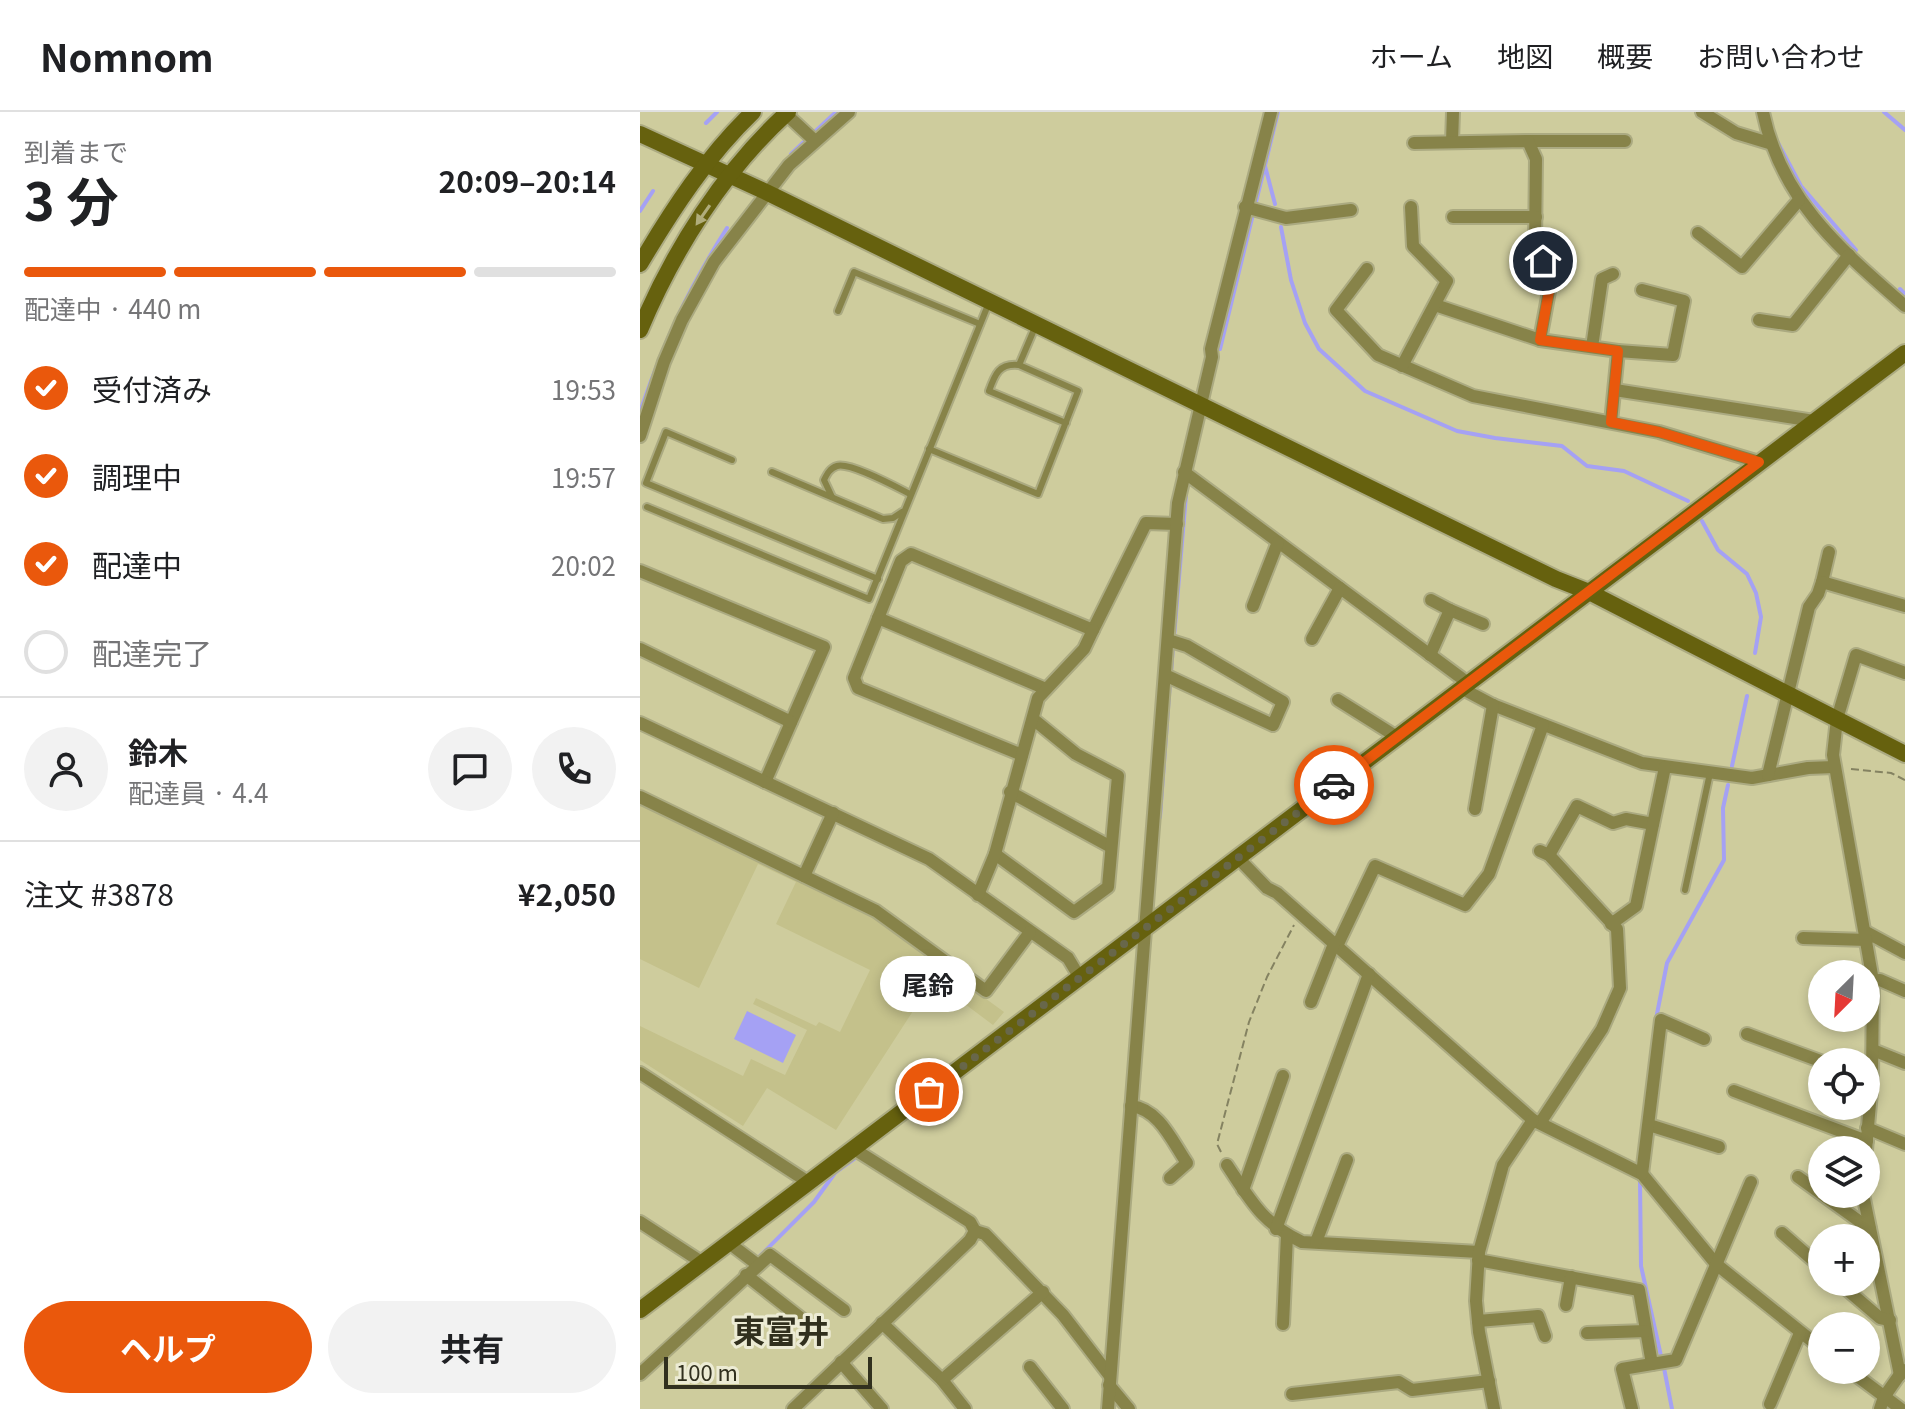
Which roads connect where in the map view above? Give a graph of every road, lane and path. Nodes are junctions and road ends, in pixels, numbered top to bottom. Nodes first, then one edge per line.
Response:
1 (849, 112) edge
2 (1271, 112) edge
3 (1453, 112) edge
4 (1702, 112) edge
5 (1763, 112) edge
6 (749, 113) edge
7 (787, 113) edge
8 (640, 134) edge
9 (811, 137) junction
10 (1528, 141) junction
11 (1625, 141) dead end
12 (1452, 142) junction
13 (1414, 143) dead end
14 (1769, 143) junction
15 (705, 165) junction
16 (730, 176) junction
17 (766, 192) junction
18 (1799, 200) junction
19 (1245, 207) junction
20 (1411, 207) dead end
21 (1351, 210) dead end
22 (1453, 217) dead end
23 (1536, 217) junction
24 (1698, 233) dead end
25 (1849, 255) junction
26 (640, 264) edge
27 (1367, 269) dead end
28 (1613, 274) dead end
29 (1642, 290) dead end
30 (989, 301) junction
31 (1435, 305) junction
32 (1905, 306) edge
33 (838, 311) dead end
34 (1759, 320) dead end
35 (980, 324) junction
36 (1037, 324) junction
37 (640, 330) edge
38 (1540, 340) junction
39 (1592, 347) junction
40 (1618, 351) junction
41 (1905, 353) edge
42 (1019, 365) junction
43 (1402, 366) junction
44 (1615, 390) junction
45 (1201, 407) junction
46 (1814, 421) junction
47 (1611, 422) junction
48 (1066, 423) junction
49 (640, 436) edge
50 (929, 449) junction
51 (732, 460) dead end
52 (1759, 462) junction
53 (772, 472) dead end
54 (1184, 472) junction
55 (910, 494) junction
56 (832, 497) junction
57 (647, 507) dead end
58 (902, 512) junction
59 (1177, 524) junction
60 (1278, 542) junction
61 (1829, 552) dead end
62 (640, 571) edge
63 (878, 579) junction
64 (1822, 582) junction
65 (1340, 588) junction
66 (1589, 592) junction
67 (1431, 600) dead end
68 (1253, 606) dead end
69 (1905, 606) edge
70 (1450, 610) junction
71 (878, 618) junction
72 (1483, 624) dead end
73 (1093, 630) junction
74 (1312, 639) dead end
75 (1172, 641) junction
76 (640, 649) edge
77 (1430, 655) junction
78 (1905, 673) edge
79 (1169, 677) junction
80 (1464, 685) junction
81 (1046, 689) junction
82 (1787, 693) junction
83 (1338, 700) dead end
84 (1493, 705) junction
85 (1033, 719) junction
86 (1837, 719) junction
87 (791, 722) junction
88 (640, 723) edge
89 (1543, 725) junction
90 (1397, 737) junction
91 (1905, 754) edge
92 (1022, 755) junction
93 (1665, 767) junction
94 (1834, 767) junction
95 (1710, 773) junction
96 (1768, 775) junction
97 (1905, 780) edge
98 (765, 782) junction
99 (1010, 792) junction
100 (640, 797) edge
101 (1475, 809) dead end
102 (833, 813) junction
103 (1653, 824) junction
104 (1111, 847) junction
105 (995, 854) junction
106 (1239, 859) junction
107 (804, 876) junction
108 (1685, 890) dead end
109 (978, 895) junction
110 (1301, 914) junction
111 (1611, 924) junction
112 (1146, 928) junction
113 (1030, 932) junction
114 (1866, 936) junction
115 (1803, 938) dead end
116 (1336, 945) junction
117 (1905, 953) edge
118 (1870, 960) edge
119 (1369, 974) junction
120 (1080, 978) junction
121 (1880, 980) edge
122 (1905, 991) edge
123 (1311, 1002) dead end
124 (1747, 1034) dead end
125 (1704, 1039) dead end
126 (1880, 1053) edge
127 (1808, 1056) edge
128 (1905, 1063) edge
129 (640, 1073) edge
130 (1283, 1076) dead end
131 (1734, 1091) dead end
132 (1135, 1106) junction
133 (1536, 1121) junction
134 (1649, 1125) junction
135 (1856, 1136) edge
136 (1880, 1141) edge
137 (1905, 1144) edge
138 (1719, 1147) dead end
139 (854, 1149) junction
140 (1347, 1160) dead end
141 (1227, 1165) joint
142 (1642, 1174) junction
143 (1798, 1177) dead end
144 (1170, 1178) dead end
145 (808, 1182) junction
146 (1751, 1182) dead end
147 (1243, 1190) junction
148 (640, 1222) edge
149 (1863, 1224) edge
150 (975, 1231) junction
151 (1281, 1232) junction
152 (1782, 1233) dead end
153 (1316, 1242) junction
154 (729, 1243) junction
155 (1478, 1256) junction
156 (1808, 1256) edge
157 (755, 1262) junction
158 (703, 1263) junction
159 (1716, 1264) junction
160 (1880, 1274) edge
161 (746, 1275) junction
162 (1571, 1277) junction
163 (1043, 1292) junction
164 (1854, 1296) edge
165 (1566, 1305) dead end
166 (640, 1310) edge
167 (844, 1310) dead end
168 (802, 1319) dead end
169 (1890, 1320) junction
170 (1478, 1321) junction
171 (882, 1323) junction
172 (1283, 1324) dead end
173 (1646, 1331) junction
174 (1587, 1333) dead end
175 (1800, 1333) junction
176 (1545, 1336) dead end
177 (1808, 1339) edge
178 (841, 1362) junction
179 (1652, 1364) junction
180 (1030, 1367) dead end
181 (1902, 1371) edge
182 (640, 1374) edge
183 (942, 1380) junction
184 (1110, 1381) junction
185 (1489, 1381) junction
186 (1863, 1384) edge
187 (1292, 1394) dead end
188 (1882, 1403) edge
189 (1770, 1404) dead end
190 (793, 1409) edge
191 (882, 1409) edge
192 (965, 1409) edge
193 (1063, 1409) edge
194 (1108, 1409) edge
195 (1129, 1409) edge
196 (1494, 1409) edge
197 (1632, 1409) edge
198 (1901, 1409) edge

1 - 9 street
2 - 19 street
3 - 12 street
4 - 14 street
5 - 14 street
6 - 15 street
7 - 9 street
7 - 16 street
8 - 15 street
9 - 17 street
10 - 11 street
10 - 12 street
10 - 23 street
12 - 13 street
14 - 18 street
15 - 16 street
15 - 26 street
16 - 17 street
16 -> 37 street
17 - 30 street
17 - 49 street
18 - 24 street
18 - 25 street
19 - 21 street
19 - 45 street
20 - 31 street
22 - 23 street
23 - 38 street
25 - 32 street
25 - 34 street
27 - 43 street
28 - 39 street
29 - 40 street
30 - 35 lane
30 - 36 street
31 - 38 street
31 - 43 street
33 - 35 lane
35 - 50 lane
36 - 42 lane
36 - 45 street
38 - 39 street
39 - 40 street
40 - 44 street
41 - 46 street
42 - 48 lane
42 - 48 lane
43 - 47 street
44 - 46 street
44 - 47 street
45 - 54 street
45 - 66 street
46 - 52 street
47 - 52 street
48 - 50 lane
50 - 55 lane
51 - 63 lane
52 - 66 street
53 - 56 lane
54 - 59 street
54 - 60 street
55 - 56 lane
55 - 58 lane
56 - 58 lane
57 - 63 lane
58 - 63 lane
59 - 73 street
59 - 75 street
60 - 65 street
60 - 68 street
61 - 64 street
62 - 87 street
64 - 69 street
64 - 82 street
65 - 74 street
65 - 77 street
66 - 80 street
66 - 82 street
67 - 70 street
70 - 72 street
70 - 77 street
71 - 73 street
71 - 81 street
71 - 92 street
73 - 81 street
75 - 79 street
75 - 79 street
76 - 87 street
77 - 80 street
78 - 86 street
79 - 112 street
80 - 84 street
80 - 90 street
81 - 85 street
82 - 86 street
82 - 96 street
83 - 90 street
84 - 89 street
84 - 101 street
85 - 92 street
85 - 104 street
86 - 91 street
86 - 94 street
87 - 98 street
88 - 98 street
89 - 93 street
89 - 116 street
90 - 106 street
92 - 99 street
93 - 95 street
93 - 103 street
94 - 96 street
94 - 97 path
94 - 114 street
95 - 96 street
95 - 108 lane
98 - 102 street
99 - 104 street
99 - 105 street
100 - 107 street
102 - 107 street
102 - 109 street
103 - 111 street
103 - 111 street
104 - 105 street
105 - 109 street
106 - 110 street
106 - 112 street
107 - 113 street
109 - 113 street
110 - 116 street
110 - 141 path
111 - 133 street
112 - 120 street
112 - 132 street
113 - 120 street
114 - 115 street
114 - 117 street
114 - 118 street
116 - 119 street
116 - 123 street
119 - 133 street
119 - 151 street
120 - 139 street
121 - 122 street
124 - 127 street
125 - 134 street
126 - 128 street
129 - 145 street
130 - 147 street
131 - 135 street
132 - 144 street
132 - 184 street
133 - 142 street
133 - 155 street
134 - 138 street
134 - 142 street
136 - 137 street
139 - 145 street
139 - 150 street
140 - 153 street
141 - 147 street
142 - 159 street
143 - 149 street
145 - 154 street
146 - 159 street
147 - 151 street
148 - 158 street
150 - 163 street
150 - 171 street
151 - 153 street
151 - 172 street
152 - 156 street
153 - 155 street
154 - 157 street
154 - 158 street
155 - 162 street
155 - 170 street
157 - 161 street
157 - 167 street
158 - 166 street
159 - 175 street
159 - 179 street
160 - 169 street
161 - 168 street
161 - 182 street
162 - 165 street
162 - 173 street
163 - 183 street
163 - 184 street
164 - 169 street
169 - 181 street
170 - 176 street
170 - 185 street
171 - 178 street
171 - 183 street
173 - 174 street
173 - 179 street
175 - 177 street
175 - 189 street
178 - 190 street
178 - 191 street
179 - 197 street
180 - 193 street
181 - 188 street
183 - 192 street
184 - 194 street
184 - 195 street
185 - 187 street
185 - 196 street
186 - 188 street
188 - 198 street

